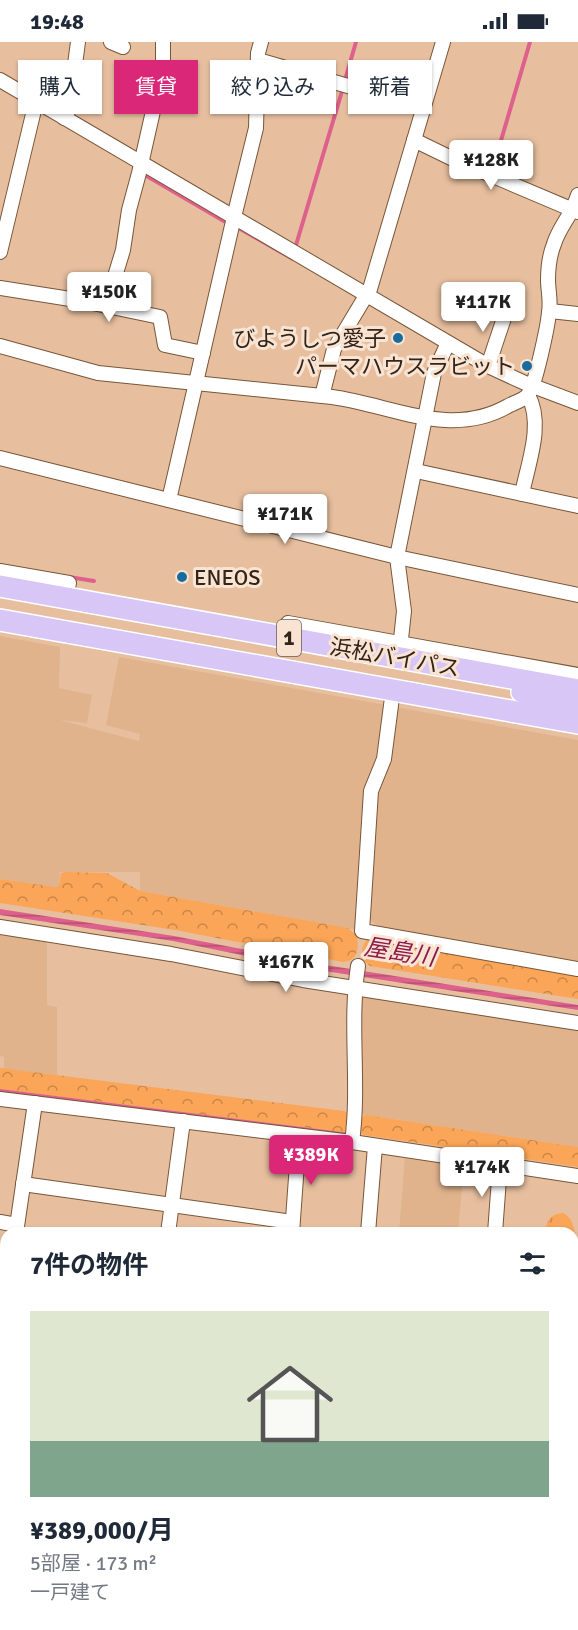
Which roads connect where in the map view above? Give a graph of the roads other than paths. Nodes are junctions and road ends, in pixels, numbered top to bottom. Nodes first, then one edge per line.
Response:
1 (78, 42) edge
2 (163, 42) edge
3 (261, 42) edge
4 (443, 42) edge
5 (163, 60) edge
6 (258, 60) edge
7 (0, 80) edge
8 (432, 80) edge
9 (18, 91) edge
10 (33, 114) edge
11 (57, 114) edge
12 (152, 114) edge
13 (256, 114) edge
14 (422, 114) edge
15 (64, 118) junction
16 (414, 140) junction
17 (141, 164) junction
18 (0, 186) edge
19 (15, 190) junction
20 (578, 195) edge
21 (576, 211) edge
22 (234, 217) junction
23 (0, 252) edge
24 (0, 288) edge
25 (368, 296) junction
26 (106, 306) junction
27 (550, 311) junction
28 (506, 312) dead end
29 (578, 314) edge
30 (448, 343) junction
31 (0, 346) edge
32 (203, 353) junction
33 (488, 366) junction
34 (196, 383) junction
35 (529, 391) junction
36 (322, 396) junction
37 (578, 403) edge
38 (426, 419) junction
39 (0, 458) edge
40 (416, 471) junction
41 (522, 494) junction
42 (169, 500) junction
43 (578, 506) edge
44 (397, 557) junction
45 (0, 571) edge
46 (0, 586) edge
47 (578, 595) edge
48 (66, 598) junction
49 (0, 620) edge
50 (288, 622) dead end
51 (400, 650) junction
52 (433, 664) junction
53 (578, 675) edge
54 (393, 690) junction
55 (578, 690) edge
56 (578, 708) edge
57 (578, 723) edge
58 (0, 927) edge
59 (358, 966) dead end
60 (578, 969) edge
61 (355, 984) junction
62 (578, 1023) edge
63 (0, 1099) edge
64 (34, 1103) junction
65 (183, 1121) junction
66 (299, 1136) junction
67 (352, 1142) junction
68 (375, 1146) junction
69 (500, 1165) junction
70 (578, 1176) edge
71 (23, 1184) junction
72 (171, 1205) junction
73 (17, 1227) edge
74 (169, 1227) edge
75 (287, 1227) edge
76 (292, 1227) edge
77 (368, 1227) edge
78 (495, 1227) edge

1 - 15 street
2 - 5 street
3 - 6 street
4 - 8 street
7 - 9 street
10 - 19 street
11 - 15 street
12 - 17 street
13 - 22 street
14 - 16 street
15 - 17 street
16 - 21 street
16 - 25 street
17 - 22 street
17 - 26 street
18 - 19 street
19 - 23 street
20 - 21 street
21 - 27 street
22 - 25 street
22 - 32 street
24 - 26 street
25 - 30 street
25 - 36 street
26 - 32 street
27 - 29 street
27 - 35 street
28 - 33 street
30 - 33 street
30 - 38 street
31 - 34 street
32 - 34 street
33 - 35 street
34 - 36 street
34 - 42 street
35 - 37 street
35 - 38 street
35 - 41 street
36 - 38 street
38 - 40 street
39 - 42 street
40 - 41 street
40 - 44 street
41 - 43 street
42 - 44 street
44 - 47 street
44 - 51 street
45 - 48 street
46 - 48 highway, 浜松バイパス / 1
48 - 51 highway, 浜松バイパス / 1
49 - 54 highway, 浜松バイパス / 1
50 - 51 street
51 - 52 highway, 浜松バイパス / 1
51 - 53 street
52 - 55 highway, 浜松バイパス / 1
52 - 56 highway
54 - 57 highway, 浜松バイパス / 1
54 - 60 street
58 - 61 street
59 - 61 street
61 - 62 street
61 - 67 street
63 - 64 street
64 - 65 street
64 - 71 street
65 - 66 street
65 - 72 street
66 - 67 street
66 - 76 street
67 - 68 street
68 - 69 street
68 - 77 street
69 - 70 street
69 - 78 street
71 - 72 street
71 - 73 street
72 - 74 street
72 - 75 street

